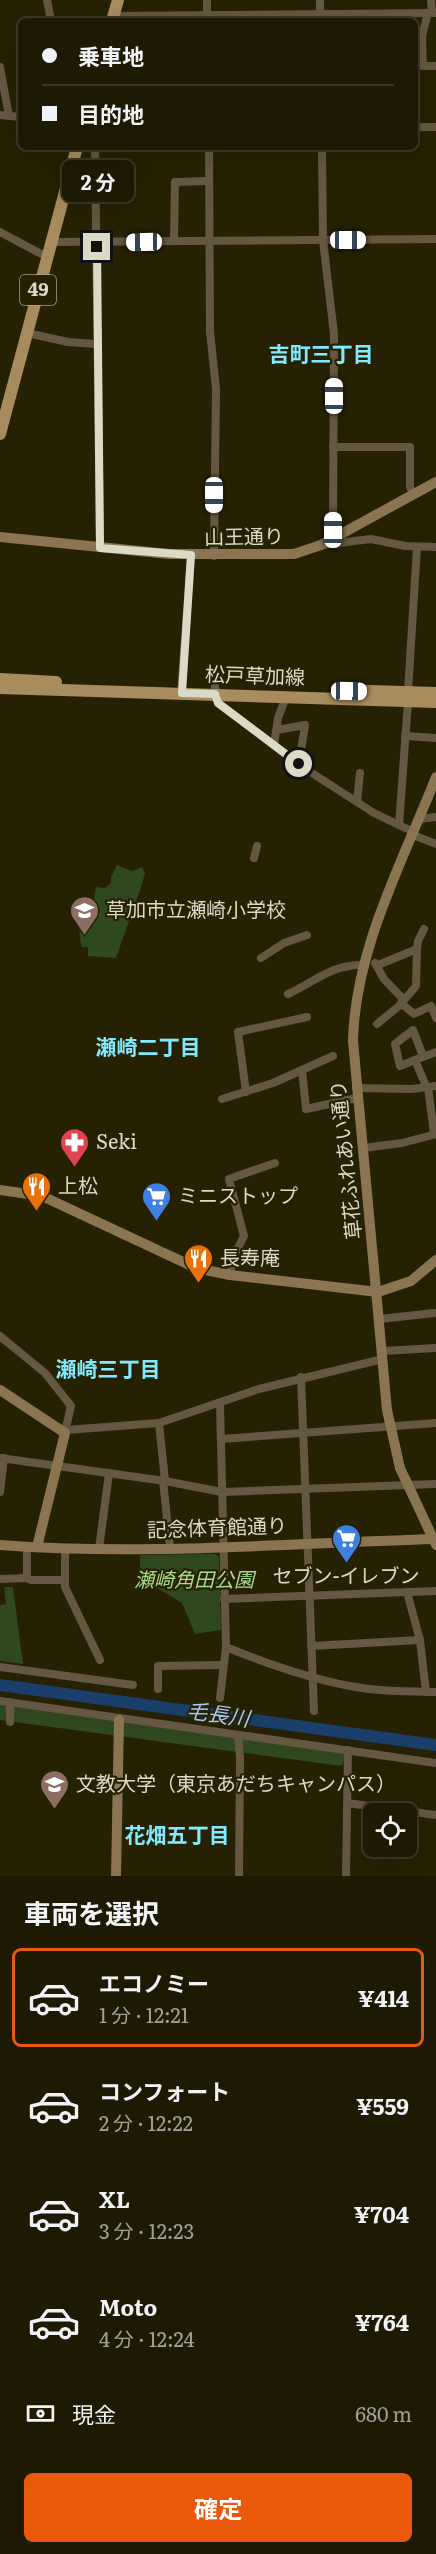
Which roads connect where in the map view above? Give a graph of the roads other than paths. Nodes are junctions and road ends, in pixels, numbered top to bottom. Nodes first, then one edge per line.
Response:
1 (47, 0) edge
2 (118, 0) edge
3 (207, 0) edge
4 (320, 0) edge
5 (431, 0) edge
6 (432, 13) edge
7 (320, 17) edge
8 (50, 18) edge
9 (113, 18) edge
10 (207, 18) edge
11 (259, 18) edge
12 (436, 66) edge
13 (0, 67) edge
14 (0, 115) edge
15 (9, 116) junction
16 (18, 117) edge
17 (418, 127) edge
18 (436, 127) edge
19 (76, 150) edge
20 (95, 150) edge
21 (208, 150) edge
22 (322, 150) edge
23 (209, 181) junction
24 (0, 232) edge
25 (436, 239) edge
26 (323, 240) junction
27 (174, 241) junction
28 (210, 241) junction
29 (52, 242) junction
30 (97, 243) junction
31 (48, 257) junction
32 (27, 333) junction
33 (97, 344) junction
34 (2, 421) edge
35 (0, 434) edge
36 (333, 447) junction
37 (436, 482) edge
38 (413, 494) junction
39 (0, 537) edge
40 (336, 537) junction
41 (321, 545) junction
42 (417, 547) junction
43 (436, 547) edge
44 (100, 548) junction
45 (191, 555) junction
46 (214, 556) junction
47 (0, 679) edge
48 (0, 688) edge
49 (182, 689) junction
50 (215, 691) junction
51 (436, 693) edge
52 (286, 697) junction
53 (408, 697) junction
54 (436, 702) edge
55 (277, 730) junction
56 (405, 736) junction
57 (436, 738) edge
58 (274, 744) junction
59 (299, 764) junction
60 (360, 773) dead end
61 (436, 777) edge
62 (357, 802) junction
63 (436, 817) edge
64 (419, 819) junction
65 (399, 825) junction
66 (413, 834) junction
67 (436, 844) edge
68 (257, 846) dead end
69 (254, 858) dead end
70 (424, 929) dead end
71 (307, 935) dead end
72 (417, 949) junction
73 (261, 958) dead end
74 (365, 962) junction
75 (378, 965) junction
76 (288, 994) dead end
77 (402, 1001) junction
78 (307, 1017) dead end
79 (436, 1018) edge
80 (377, 1024) dead end
81 (436, 1052) edge
82 (333, 1056) dead end
83 (302, 1070) junction
84 (430, 1086) edge
85 (246, 1092) junction
86 (356, 1093) junction
87 (222, 1099) dead end
88 (435, 1134) edge
89 (363, 1149) junction
90 (275, 1162) dead end
91 (0, 1190) edge
92 (436, 1260) edge
93 (230, 1275) junction
94 (378, 1292) junction
95 (434, 1313) dead end
96 (380, 1319) junction
97 (0, 1336) edge
98 (436, 1348) edge
99 (383, 1355) junction
100 (301, 1377) junction
101 (0, 1390) edge
102 (220, 1403) junction
103 (159, 1423) junction
104 (436, 1423) edge
105 (390, 1426) junction
106 (65, 1432) junction
107 (303, 1433) junction
108 (221, 1439) junction
109 (2, 1458) edge
110 (57, 1466) junction
111 (109, 1473) junction
112 (164, 1480) junction
113 (436, 1484) edge
114 (407, 1486) junction
115 (306, 1490) junction
116 (0, 1492) edge
117 (222, 1492) junction
118 (435, 1541) edge
119 (308, 1543) junction
120 (0, 1545) edge
121 (223, 1546) junction
122 (32, 1547) junction
123 (65, 1548) junction
124 (99, 1548) junction
125 (170, 1548) junction
126 (27, 1578) junction
127 (0, 1579) edge
128 (65, 1580) junction
129 (436, 1591) edge
130 (407, 1592) junction
131 (310, 1596) junction
132 (224, 1599) junction
133 (420, 1640) junction
134 (312, 1646) junction
135 (226, 1647) junction
136 (100, 1660) dead end
137 (223, 1665) junction
138 (0, 1667) edge
139 (313, 1676) junction
140 (133, 1685) dead end
141 (158, 1689) dead end
142 (426, 1692) junction
143 (436, 1692) edge
144 (220, 1698) dead end
145 (0, 1701) edge
146 (10, 1702) junction
147 (314, 1711) dead end
148 (118, 1719) junction
149 (10, 1722) dead end
150 (238, 1735) junction
151 (348, 1750) junction
152 (436, 1763) edge
153 (347, 1803) junction
154 (436, 1815) edge
155 (116, 1876) edge
156 (239, 1876) edge
157 (346, 1876) edge

1 - 8 street
2 - 9 main road
3 - 10 street
4 - 7 street
5 - 6 street
6 - 7 street
6 - 12 street
7 - 11 street
10 - 11 street
13 - 15 street
14 - 15 street
15 - 16 street
17 - 18 street
19 - 29 main road, 49
20 - 30 street
21 - 23 street
22 - 26 street
23 - 27 street
23 - 28 street
24 - 31 street
25 - 26 street
26 - 28 street
26 - 36 street
27 - 28 street
27 - 30 street
28 - 46 street
29 - 30 street
29 - 31 main road, 49
30 - 33 street
31 - 32 main road, 49
32 - 33 street
32 - 34 main road, 49
33 - 44 street
34 - 35 main road, 49
36 - 38 street
36 - 40 street
37 - 38 street, 山王通り
38 - 40 street, 山王通り
39 - 44 street, 山王通り
40 - 41 street, 山王通り
41 - 42 street
41 - 46 street, 山王通り
42 - 43 street
42 - 53 street
44 - 45 street, 山王通り
45 - 46 street, 山王通り
45 - 49 street
47 - 49 main road, 松戸草加線
48 - 49 main road, 松戸草加線
49 - 50 main road, 松戸草加線
50 - 52 main road, 松戸草加線
50 - 53 main road, 松戸草加線
50 - 58 street
51 - 53 main road, 松戸草加線
52 - 53 main road, 松戸草加線
52 - 55 street
53 - 54 main road, 松戸草加線
53 - 56 street
55 - 58 street
55 - 59 street
56 - 57 street
56 - 65 street
58 - 59 street
59 - 62 street
60 - 62 street
61 - 64 street, 草花ふれあい通り
62 - 65 street
63 - 64 street
64 - 66 street, 草花ふれあい通り
65 - 66 street
66 - 67 street
66 - 74 street, 草花ふれあい通り
68 - 69 street
70 - 72 street
71 - 73 street
72 - 75 street
72 - 77 street
74 - 75 street
74 - 76 street
74 - 86 street, 草花ふれあい通り
75 - 77 street
77 - 79 street
77 - 80 street
78 - 85 street
81 - 84 street
82 - 83 street
83 - 85 street
83 - 86 street
84 - 86 street
84 - 88 street
85 - 87 street
86 - 89 street, 草花ふれあい通り
88 - 89 street
89 - 94 street, 草花ふれあい通り
90 - 93 street
91 - 93 street
92 - 94 street
93 - 94 street
94 - 96 street, 草花ふれあい通り
95 - 96 street
96 - 99 street, 草花ふれあい通り
97 - 106 street
98 - 99 street
99 - 100 street
99 - 105 street, 草花ふれあい通り
100 - 102 street
100 - 107 street
101 - 106 street
102 - 103 street
102 - 108 street
103 - 106 street
103 - 112 street
104 - 105 street
105 - 107 street
105 - 114 street, 草花ふれあい通り
106 - 110 street
107 - 108 street
107 - 115 street
108 - 117 street
109 - 110 street
109 - 116 street
110 - 111 street
110 - 122 street
111 - 112 street
111 - 124 street
112 - 117 street
112 - 125 street
113 - 114 street
114 - 115 street
114 - 118 street, 草花ふれあい通り
115 - 117 street
115 - 119 street
117 - 121 street
118 - 119 street, 記念体育館通り
119 - 121 street, 記念体育館通り
119 - 131 street
120 - 122 street, 記念体育館通り
121 - 125 street, 記念体育館通り
121 - 132 street
122 - 123 street, 記念体育館通り
122 - 126 street
123 - 124 street, 記念体育館通り
123 - 128 street
124 - 125 street, 記念体育館通り
126 - 127 street
126 - 128 street
128 - 136 street
129 - 130 street
130 - 131 street
130 - 133 street
131 - 132 street
131 - 134 street
132 - 135 street
133 - 134 street
133 - 142 street
134 - 139 street
135 - 137 street
135 - 139 street
137 - 141 street
137 - 144 street
138 - 140 street
139 - 142 street
139 - 147 street
142 - 143 street
145 - 146 street
146 - 148 street
146 - 149 street
148 - 150 street
148 - 155 street
150 - 151 street
150 - 156 street
151 - 152 street
151 - 153 street
153 - 154 street
153 - 157 street

